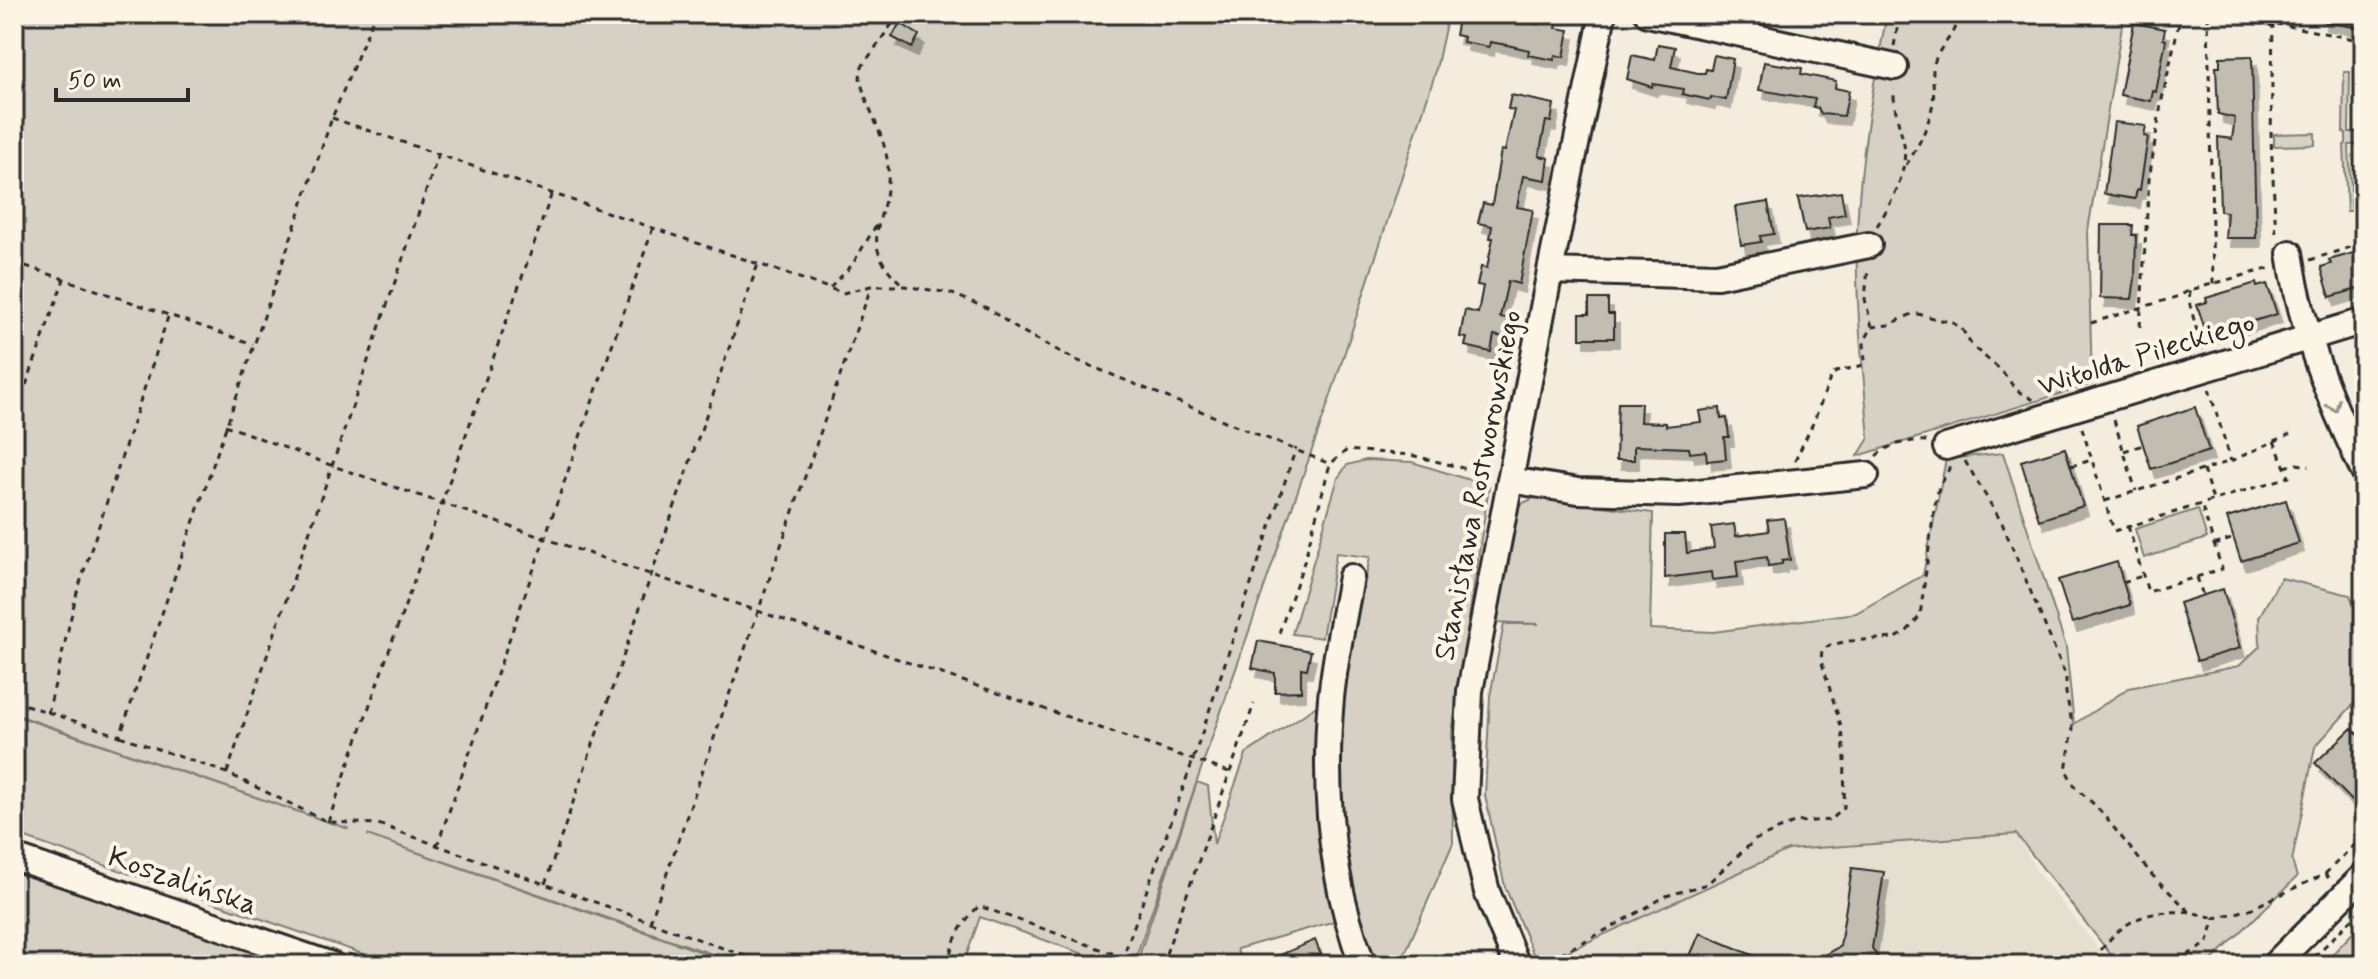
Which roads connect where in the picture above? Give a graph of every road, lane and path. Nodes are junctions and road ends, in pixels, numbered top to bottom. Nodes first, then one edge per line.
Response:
1 (375, 14) edge
2 (899, 14) edge
3 (1603, 14) edge
4 (1648, 14) edge
5 (1957, 14) edge
6 (2181, 14) edge
7 (2209, 14) edge
8 (2275, 14) edge
9 (2273, 24) junction
10 (2364, 41) edge
11 (1895, 67) dead end
12 (332, 118) junction
13 (439, 154) junction
14 (1904, 168) dead end
15 (552, 193) junction
16 (877, 224) junction
17 (653, 228) junction
18 (2364, 243) edge
19 (1869, 245) dead end
20 (2287, 255) junction
21 (14, 262) edge
22 (758, 264) junction
23 (1550, 271) junction
24 (64, 279) junction
25 (2213, 284) junction
26 (871, 286) junction
27 (904, 286) junction
28 (830, 288) junction
29 (2190, 290) junction
30 (2142, 307) junction
31 (169, 314) junction
32 (2364, 321) edge
33 (2091, 323) dead end
34 (1872, 327) dead end
35 (2140, 327) dead end
36 (2308, 339) junction
37 (253, 344) junction
38 (2204, 353) dead end
39 (2208, 386) dead end
40 (2040, 418) junction
41 (2105, 418) dead end
42 (14, 419) edge
43 (2090, 423) dead end
44 (225, 425) junction
45 (2290, 434) dead end
46 (2274, 441) junction
47 (2143, 445) dead end
48 (1946, 447) junction
49 (1296, 448) junction
50 (2124, 451) junction
51 (2092, 460) junction
52 (2231, 461) junction
53 (1330, 464) junction
54 (333, 466) junction
55 (2071, 466) dead end
56 (2309, 466) dead end
57 (2285, 467) junction
58 (2203, 470) junction
59 (1866, 475) joint
60 (2357, 477) edge
61 (1510, 480) junction
62 (2136, 491) junction
63 (2213, 500) junction
64 (2105, 501) junction
65 (440, 503) junction
66 (2201, 504) junction
67 (2364, 513) edge
68 (2128, 526) junction
69 (546, 536) junction
70 (2234, 538) dead end
71 (2214, 545) junction
72 (653, 573) junction
73 (2143, 576) junction
74 (1351, 577) dead end
75 (2197, 577) junction
76 (2123, 582) dead end
77 (2203, 596) dead end
78 (760, 610) junction
79 (1279, 633) dead end
80 (14, 701) edge
81 (1254, 704) dead end
82 (48, 713) junction
83 (120, 736) junction
84 (1193, 760) junction
85 (1229, 772) junction
86 (227, 773) junction
87 (328, 822) junction
88 (2364, 835) edge
89 (437, 846) junction
90 (14, 857) edge
91 (2325, 874) junction
92 (2364, 875) edge
93 (2332, 882) dead end
94 (545, 884) junction
95 (2364, 907) edge
96 (2190, 912) junction
97 (2215, 918) junction
98 (650, 922) junction
99 (2101, 950) dead end
100 (332, 965) edge
101 (770, 965) edge
102 (948, 965) edge
103 (1162, 965) edge
104 (1363, 965) edge
105 (1517, 965) edge
106 (1539, 965) edge
107 (2181, 965) edge
108 (2274, 965) edge
109 (2306, 965) edge

1 - 12 path
2 - 16 path
3 - 23 street, Stanisława Rostworowskiego
4 - 11 street
5 - 14 path
6 - 30 path
7 - 9 path
7 - 25 path
8 - 9 path
9 - 10 path
9 - 20 path
12 - 13 path
12 - 37 path
13 - 15 path
13 - 54 path
15 - 17 path
15 - 65 path
16 - 27 path
16 - 28 path
17 - 22 path
17 - 69 path
18 - 20 path
19 - 23 street
20 - 25 path
20 - 36 street
21 - 24 path
22 - 28 path
22 - 72 path
23 - 61 street, Stanisława Rostworowskiego
24 - 31 path
24 - 42 path
25 - 29 path
26 - 27 path
26 - 28 path
26 - 78 path
27 - 49 path
29 - 30 path
29 - 38 path
30 - 33 path
30 - 35 path
31 - 37 path
31 - 82 path
32 - 36 street, Witolda Pileckiego
34 - 40 path
36 - 40 street, Witolda Pileckiego
36 -> 60 street
37 - 44 path
39 - 52 path
40 - 48 street, Witolda Pileckiego
41 - 50 path
43 - 51 path
44 - 54 path
44 - 83 path
45 - 46 path
46 - 52 path
46 - 57 path
47 - 50 path
48 - 59 path
48 - 96 path
48 - 106 path
49 - 53 path
49 - 84 path
50 - 62 path
51 - 55 path
51 - 64 path
52 - 58 path
53 - 61 path
53 - 79 path
54 - 65 path
54 - 86 path
56 - 57 path
57 - 63 path
58 - 62 path
58 - 63 path
59 - 61 street
60 - 67 path
61 - 105 street, Stanisława Rostworowskiego
62 - 64 path
63 - 66 path
64 - 68 path
65 - 69 path
65 - 87 path
66 - 68 path
66 - 71 path
68 - 73 path
69 - 72 path
69 - 89 path
70 - 71 path
71 - 75 path
72 - 78 path
72 - 94 path
73 - 75 path
73 - 76 path
74 - 104 street
75 - 77 path
78 - 84 path
78 - 98 path
80 - 82 path
81 - 85 path
82 - 83 path
83 - 86 path
84 - 85 path
84 - 102 path
85 - 103 path
86 - 87 path
87 - 89 path
88 - 91 path
89 - 94 path
90 - 100 street, Koszalińska
91 - 93 path
91 - 97 path
92 - 108 street
94 - 98 path
95 - 109 path
96 - 97 path
96 - 99 path
97 - 107 path
98 - 101 path

